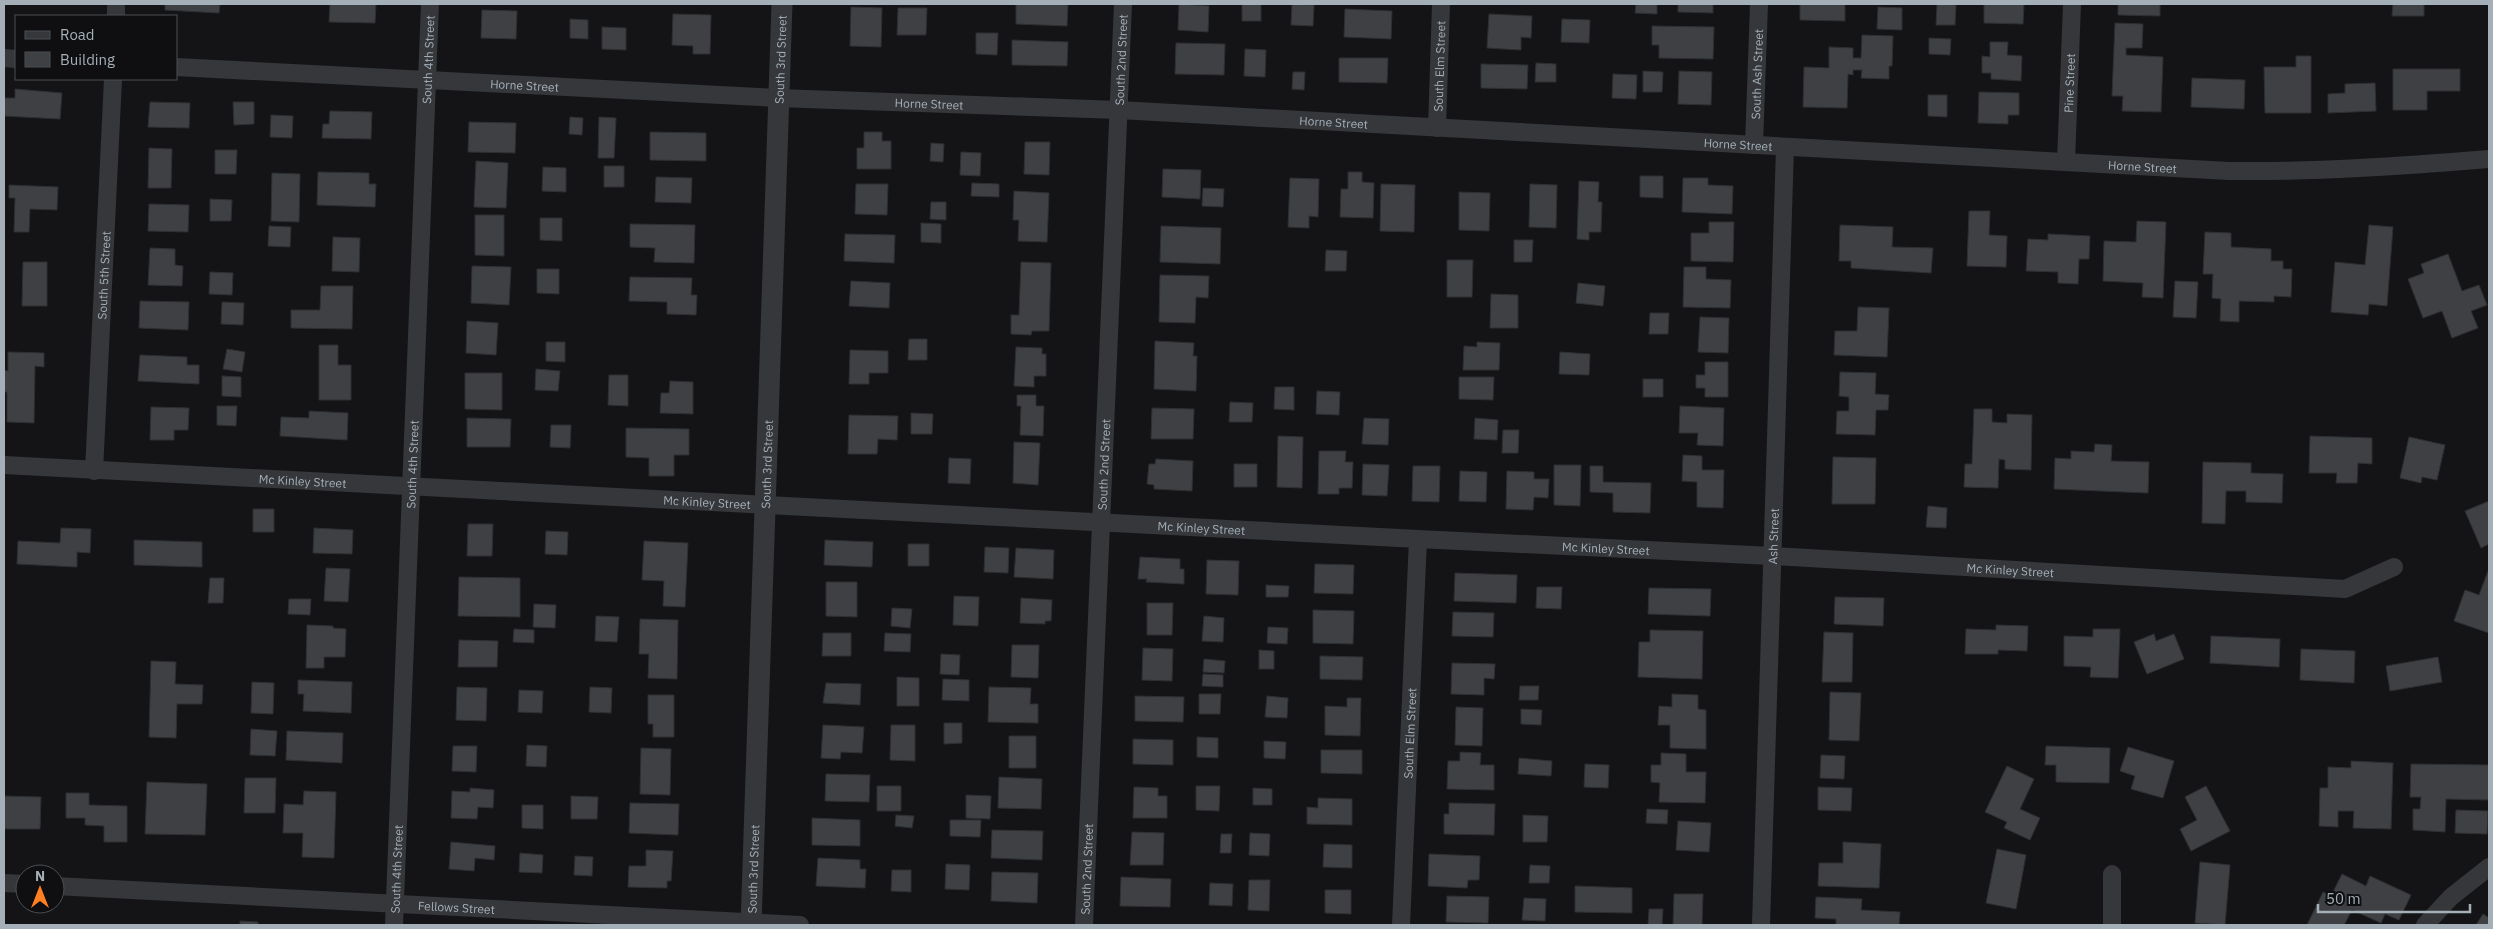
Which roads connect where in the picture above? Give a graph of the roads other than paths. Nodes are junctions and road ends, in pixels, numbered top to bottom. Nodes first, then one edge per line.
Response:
1 (430, 4) edge
2 (782, 4) edge
3 (1123, 4) edge
4 (1441, 4) edge
5 (1760, 4) edge
6 (2072, 4) edge
7 (178, 67) edge
8 (113, 80) edge
9 (426, 80) junction
10 (778, 98) junction
11 (1119, 110) junction
12 (1436, 128) junction
13 (1754, 145) junction
14 (1785, 147) junction
15 (2489, 159) edge
16 (2066, 162) junction
17 (4, 465) edge
18 (94, 471) junction
19 (410, 488) junction
20 (766, 504) junction
21 (1102, 523) junction
22 (1418, 539) junction
23 (1772, 556) junction
24 (2394, 567) dead end
25 (2489, 866) edge
26 (2112, 874) dead end
27 (65, 887) edge
28 (395, 904) junction
29 (751, 924) edge
30 (394, 925) edge
31 (800, 925) edge
32 (1084, 925) edge
33 (1401, 925) edge
34 (1762, 925) edge
35 (2112, 925) edge
36 (2425, 925) edge

1 - 9 street, South 4th Street
2 - 10 street, South 3rd Street
3 - 11 street, South 2nd Street
4 - 12 street, South Elm Street
5 - 13 street, South Ash Street
6 - 16 street, Pine Street
7 - 9 street, Horne Street
8 - 18 street, South 5th Street
9 - 10 street, Horne Street
9 - 19 street, South 4th Street
10 - 11 street, Horne Street
10 - 20 street, South 3rd Street
11 - 12 street, Horne Street
11 - 21 street, South 2nd Street
12 - 13 street, Horne Street
13 - 14 street, Horne Street
14 - 16 street, Horne Street
14 - 23 street, Ash Street
15 - 16 street, Horne Street
17 - 18 street, Mc Kinley Street
18 - 19 street, Mc Kinley Street
19 - 20 street, Mc Kinley Street
19 - 28 street, South 4th Street
20 - 21 street, Mc Kinley Street
20 - 29 street, South 3rd Street
21 - 22 street, Mc Kinley Street
21 - 32 street, South 2nd Street
22 - 23 street, Mc Kinley Street
22 - 33 street, South Elm Street
23 - 24 street, Mc Kinley Street
23 - 34 street, Ash Street
25 - 36 street
26 - 35 street
27 - 28 street, Fellows Street
28 - 29 street, Fellows Street
28 - 30 street, South 4th Street
29 - 31 street, Fellows Street

